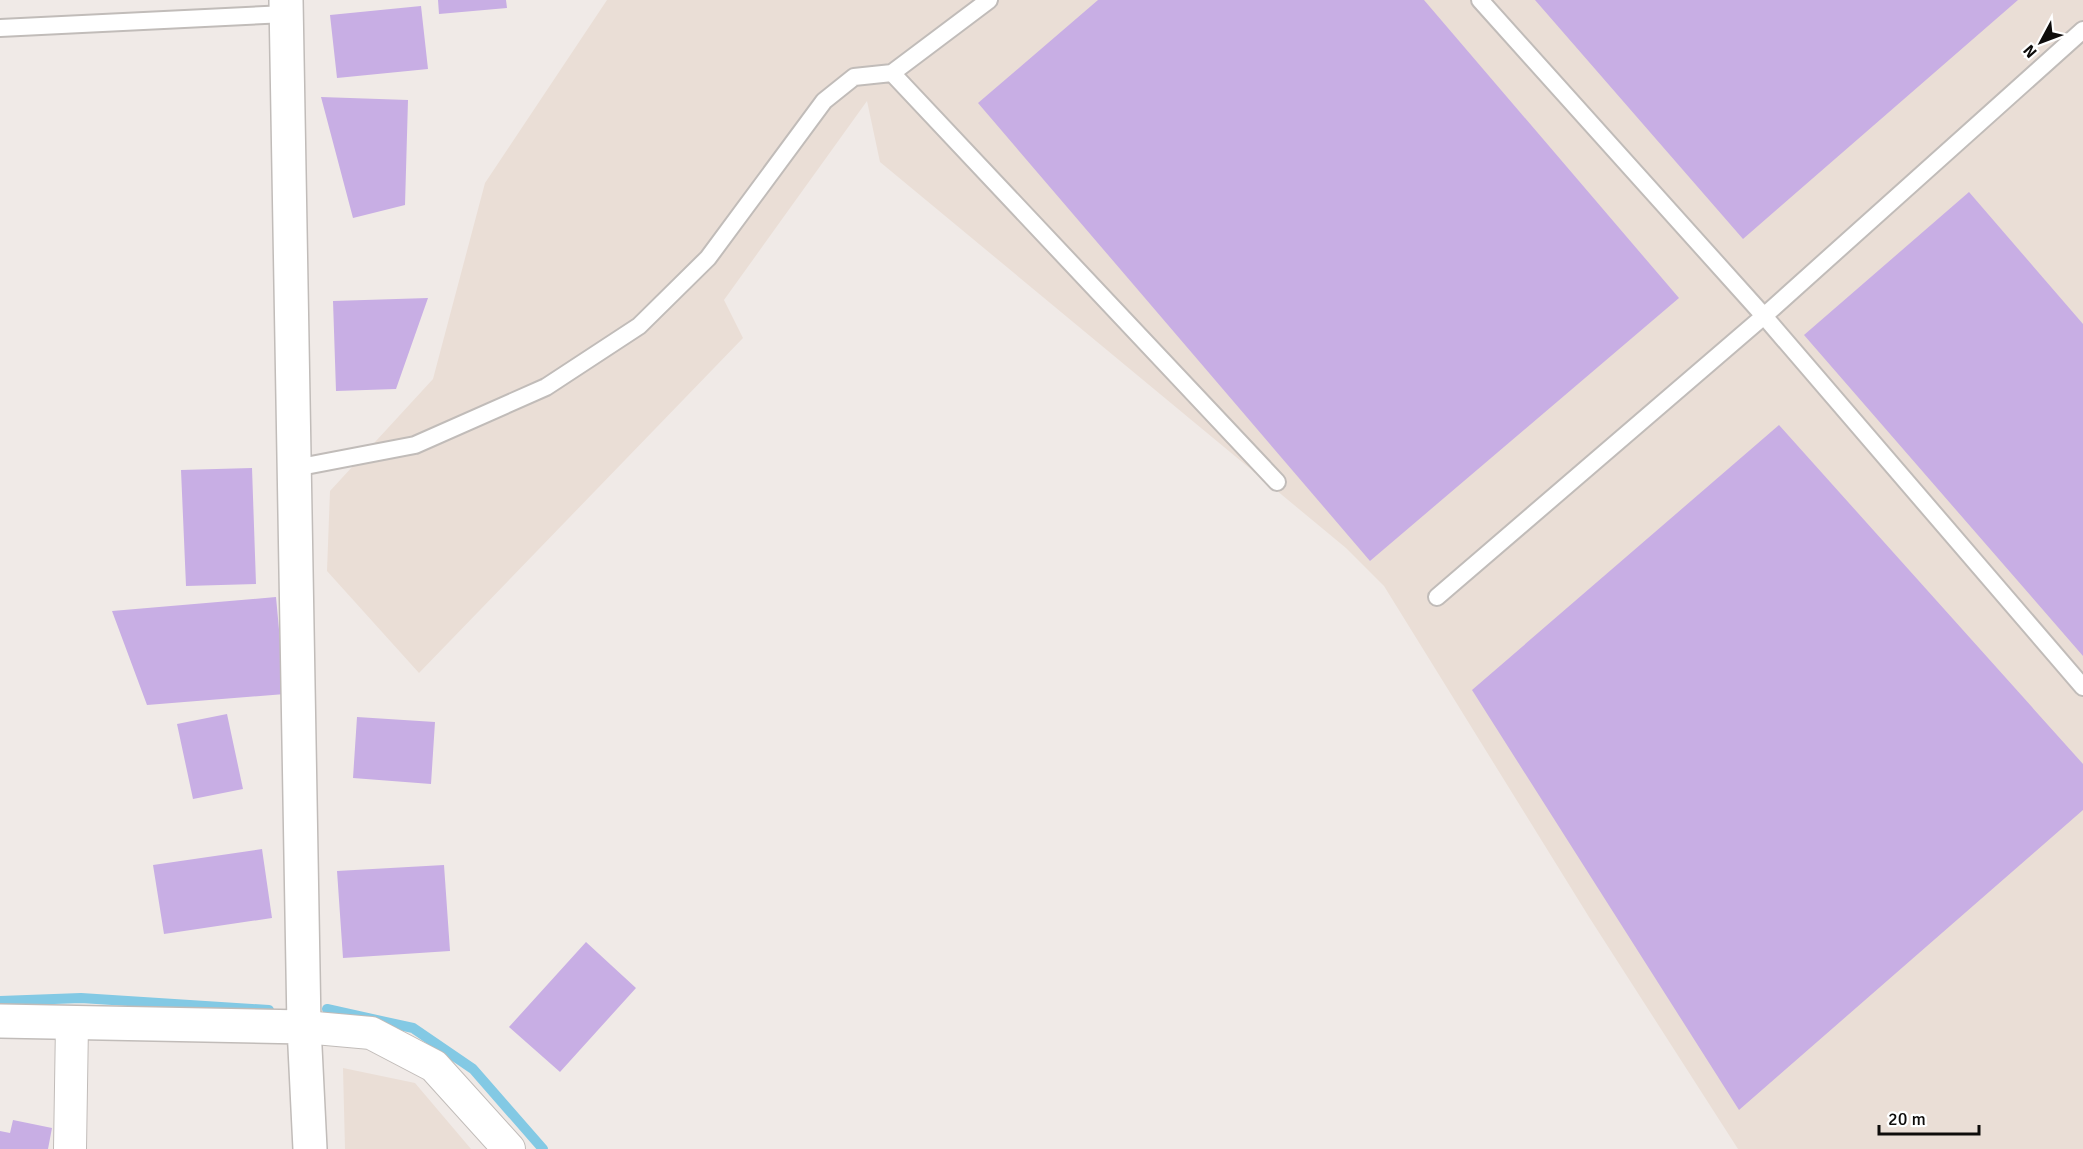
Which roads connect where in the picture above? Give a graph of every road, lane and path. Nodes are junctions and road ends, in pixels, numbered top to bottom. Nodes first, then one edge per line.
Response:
1 (989, 0) edge
2 (1480, 0) edge
3 (286, 7) edge
4 (0, 28) edge
5 (2083, 30) edge
6 (892, 73) junction
7 (1764, 316) junction
8 (295, 468) junction
9 (1277, 482) dead end
10 (1437, 597) dead end
11 (2083, 687) edge
12 (0, 1021) edge
13 (72, 1024) junction
14 (304, 1027) junction
15 (70, 1149) edge
16 (310, 1149) edge
17 (509, 1149) edge

1 - 6 lane
2 - 7 lane
3 - 4 lane
3 - 8 street
5 - 7 lane
6 - 8 lane
6 - 9 lane
7 - 10 lane
7 - 11 lane
8 - 14 street
12 - 13 street
13 - 14 street
13 - 15 street
14 - 16 street
14 - 17 street

